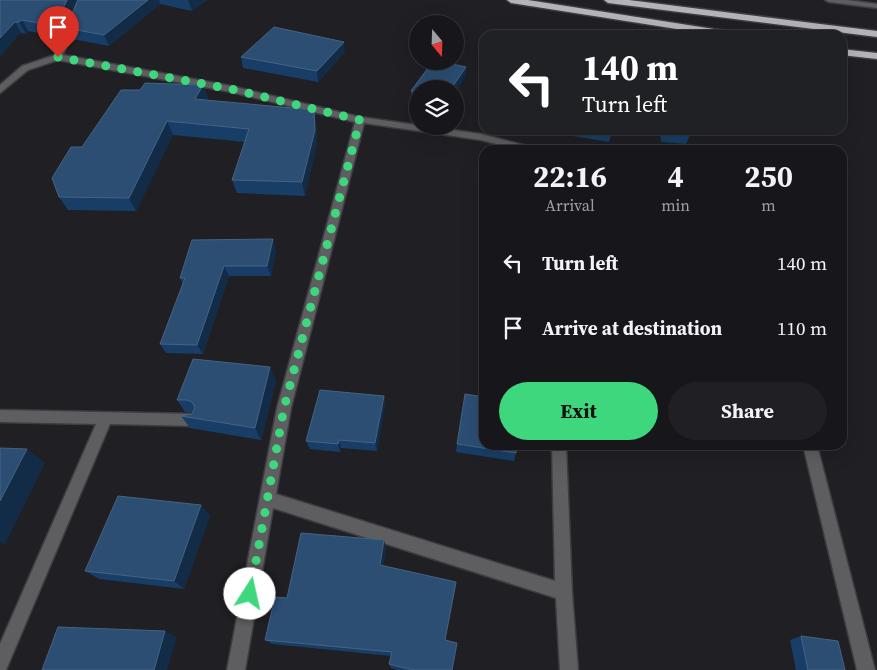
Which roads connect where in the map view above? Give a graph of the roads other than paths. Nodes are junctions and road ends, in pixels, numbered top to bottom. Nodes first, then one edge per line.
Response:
1 (82, 0) edge
2 (512, 0) edge
3 (608, 0) edge
4 (829, 0) edge
5 (877, 6) edge
6 (701, 30) edge
7 (845, 30) edge
8 (847, 30) edge
9 (877, 34) edge
10 (847, 53) edge
11 (877, 56) edge
12 (58, 57) junction
13 (0, 90) edge
14 (360, 120) junction
15 (512, 145) edge
16 (0, 416) edge
17 (106, 418) junction
18 (196, 420) edge
19 (559, 450) edge
20 (811, 450) edge
21 (267, 499) junction
22 (564, 592) junction
23 (0, 664) edge
24 (236, 670) edge
25 (569, 670) edge
26 (866, 670) edge

1 - 12 street
2 - 6 highway
3 - 7 highway
4 - 5 street
8 - 9 highway
10 - 11 highway
12 - 13 street
12 - 14 street
14 - 15 street
14 - 21 street
16 - 17 street
17 - 18 street
17 - 23 street
19 - 22 street
20 - 26 street
21 - 22 street
21 - 24 street
22 - 25 street

